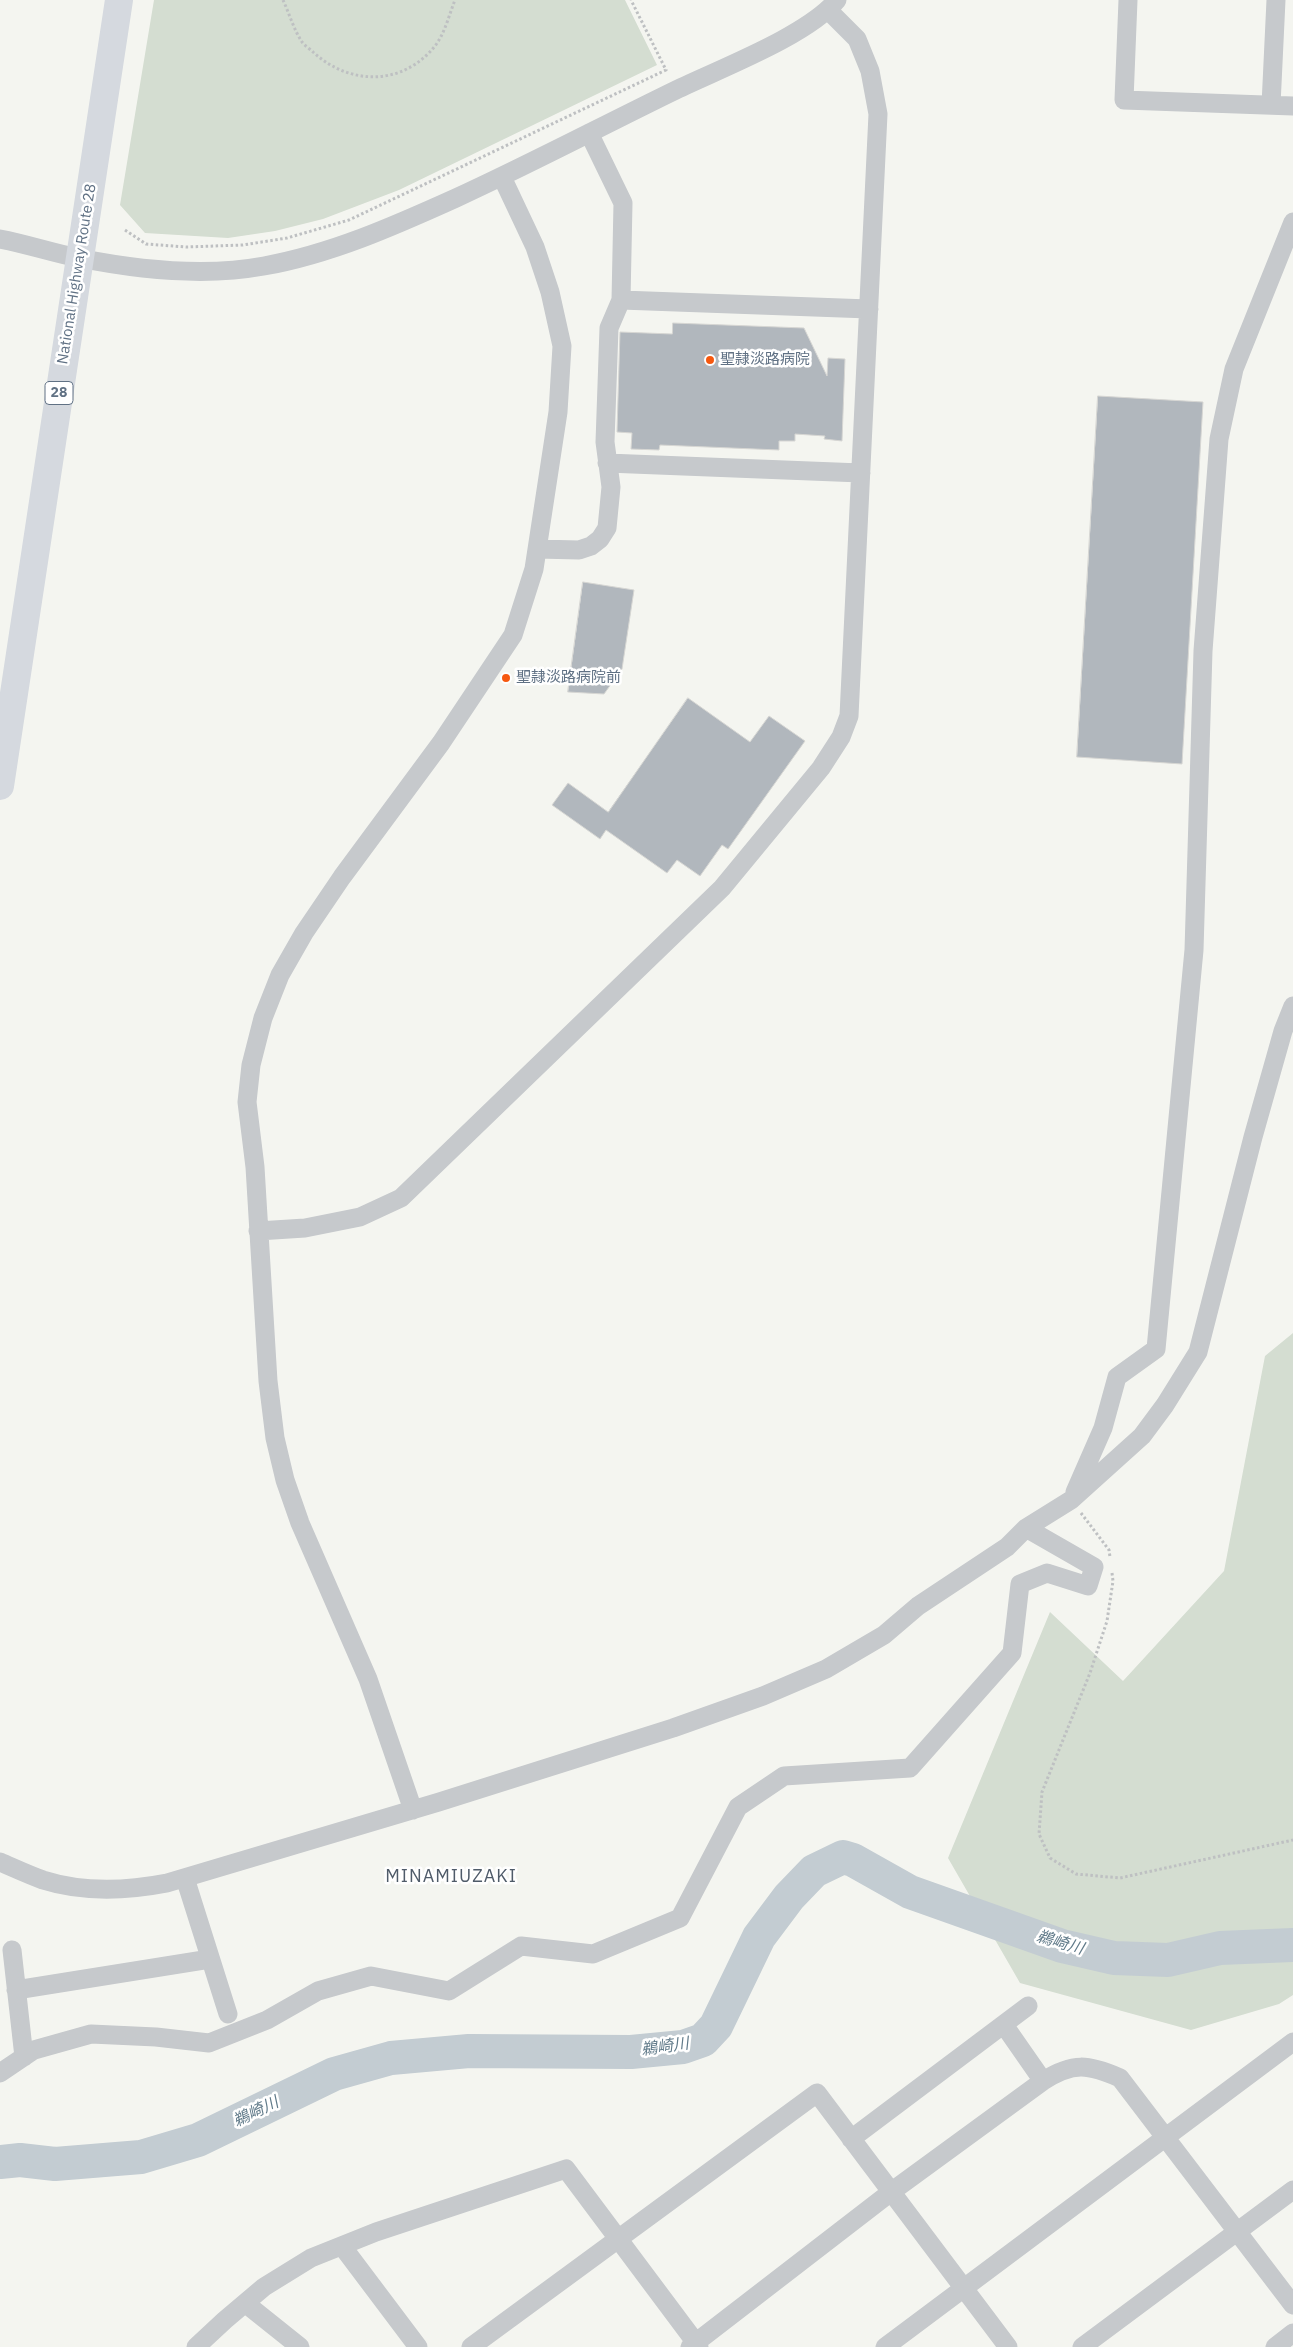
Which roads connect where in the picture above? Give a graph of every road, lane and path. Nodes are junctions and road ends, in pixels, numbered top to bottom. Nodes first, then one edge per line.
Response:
1 (119, 0) edge
2 (283, 0) edge
3 (455, 0) edge
4 (631, 0) edge
5 (1128, 0) edge
6 (1276, 0) edge
7 (832, 5) edge
8 (1272, 106) junction
9 (1293, 106) edge
10 (589, 134) junction
11 (502, 177) junction
12 (1293, 222) edge
13 (125, 230) dead end
14 (0, 239) edge
15 (79, 258) junction
16 (621, 300) junction
17 (869, 309) junction
18 (607, 463) junction
19 (861, 473) junction
20 (537, 549) junction
21 (0, 786) edge
22 (1293, 1006) edge
23 (258, 1231) junction
24 (1071, 1500) junction
25 (1026, 1528) junction
26 (413, 1810) junction
27 (1293, 1840) edge
28 (0, 1862) edge
29 (185, 1878) junction
30 (12, 1950) dead end
31 (210, 1959) junction
32 (16, 1990) junction
33 (1028, 2006) dead end
34 (228, 2014) dead end
35 (1004, 2024) junction
36 (1293, 2042) edge
37 (24, 2057) junction
38 (0, 2072) edge
39 (1044, 2081) junction
40 (1165, 2138) junction
41 (852, 2139) junction
42 (1293, 2190) edge
43 (891, 2192) junction
44 (1237, 2232) junction
45 (618, 2239) junction
46 (342, 2246) junction
47 (964, 2288) junction
48 (245, 2303) junction
49 (1293, 2306) edge
50 (1293, 2333) edge
51 (412, 2345) edge
52 (695, 2345) edge
53 (196, 2347) edge
54 (300, 2347) edge
55 (471, 2347) edge
56 (885, 2347) edge
57 (1008, 2347) edge
58 (1082, 2347) edge
59 (1275, 2347) edge

1 - 15 highway, National Highway Route 28 / 28
2 - 3 path
4 - 13 path
5 - 8 street
6 - 8 street
7 - 10 street
7 - 17 street
8 - 9 street
10 - 11 street
10 - 16 street
11 - 15 street
11 - 20 street
12 - 24 street
14 - 15 street
15 - 21 highway, National Highway Route 28 / 28
16 - 17 street
16 - 18 street
17 - 19 street
18 - 19 street
18 - 20 street
19 - 23 street
20 - 23 street
22 - 24 street
23 - 26 street
24 - 25 street
24 - 27 path
25 - 26 street
25 - 37 street
26 - 29 street
28 - 29 street
29 - 31 street
30 - 32 street
31 - 32 street
31 - 34 street
32 - 37 street
33 - 35 street
35 - 39 street
35 - 41 street
36 - 40 street
37 - 38 street
39 - 40 street
39 - 43 street
40 - 44 street
40 - 47 street
41 - 43 street
41 - 45 street
42 - 44 street
43 - 47 street
43 - 52 street
44 - 49 street
44 - 58 street
45 - 46 street
45 - 52 street
45 - 55 street
46 - 48 street
46 - 51 street
47 - 56 street
47 - 57 street
48 - 53 street
48 - 54 street
50 - 59 street

